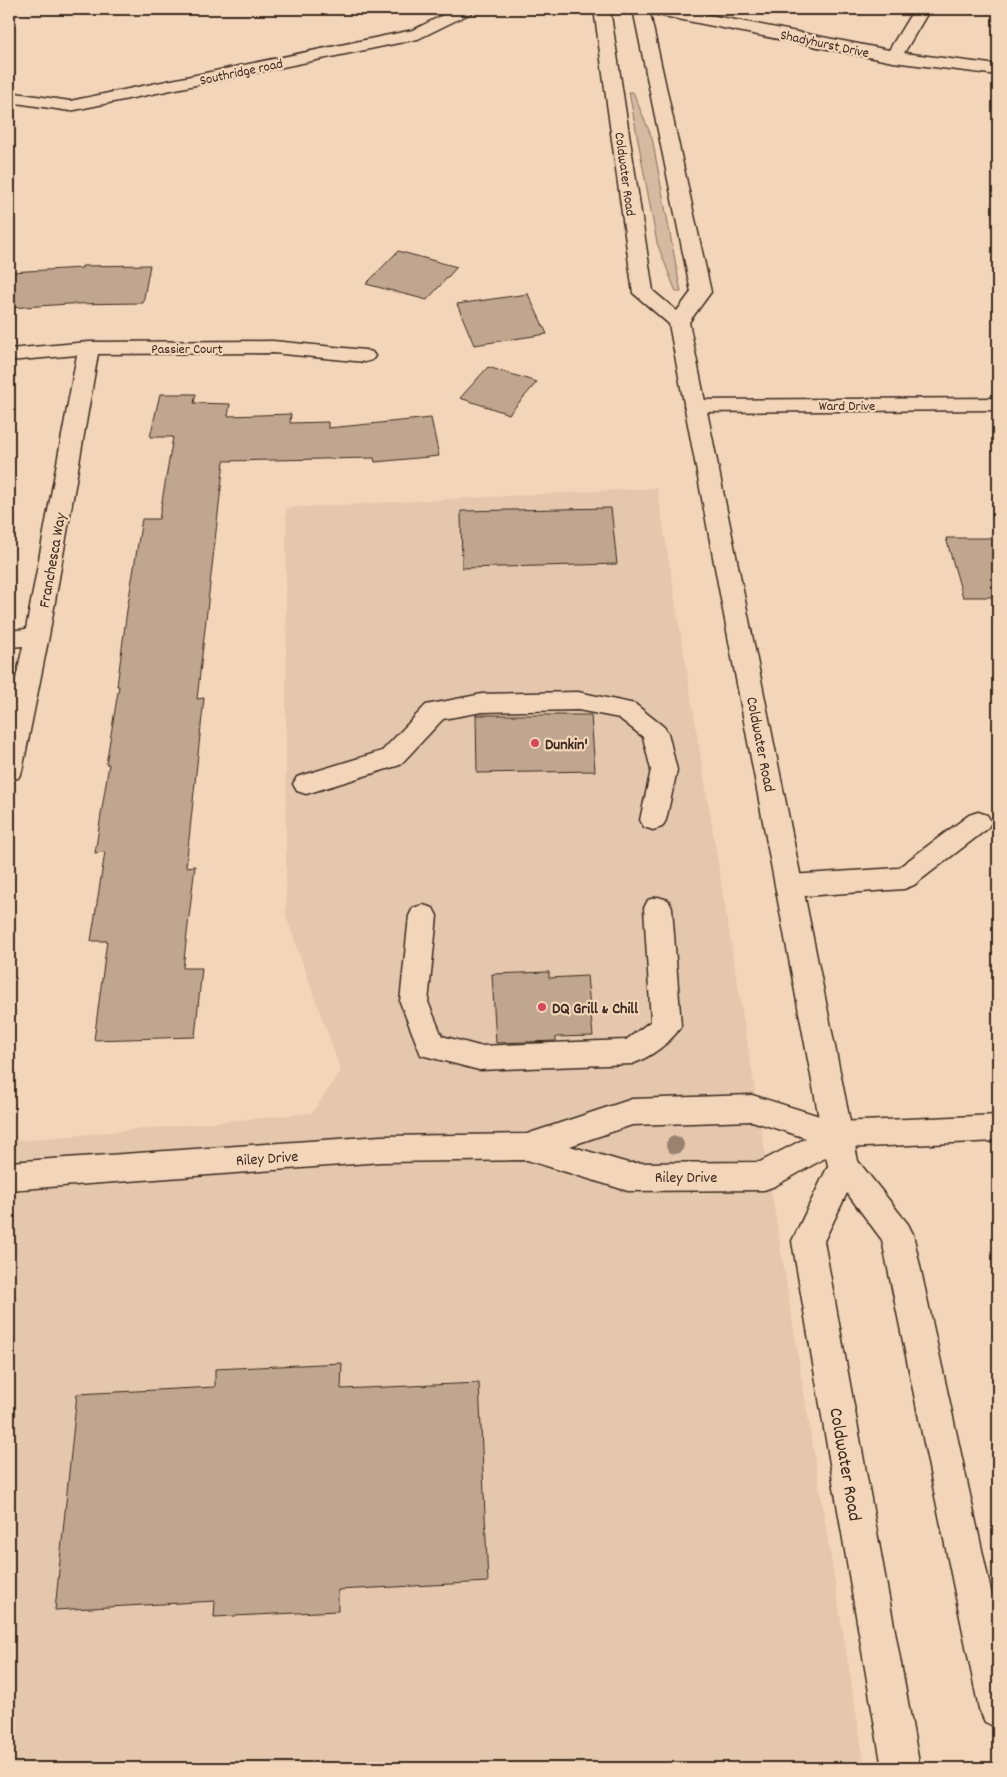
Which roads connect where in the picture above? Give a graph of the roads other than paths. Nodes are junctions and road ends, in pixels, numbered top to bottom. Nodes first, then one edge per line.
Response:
1 (467, 9) edge
2 (602, 9) edge
3 (641, 9) edge
4 (653, 9) edge
5 (922, 9) edge
6 (893, 57) junction
7 (998, 70) edge
8 (9, 97) edge
9 (678, 322) junction
10 (89, 348) junction
11 (9, 355) edge
12 (365, 356) dead end
13 (998, 404) edge
14 (695, 406) junction
15 (37, 636) junction
16 (9, 639) edge
17 (9, 770) edge
18 (306, 784) dead end
19 (653, 820) dead end
20 (978, 822) dead end
21 (790, 886) junction
22 (658, 908) dead end
23 (423, 916) dead end
24 (998, 1128) edge
25 (526, 1147) junction
26 (841, 1150) junction
27 (9, 1176) edge
28 (998, 1709) edge
29 (901, 1768) edge

1 - 8 street, Southridge road
2 - 9 street, Coldwater Road
3 - 9 street
4 - 6 street, Shadyhurst Drive
5 - 6 street
6 - 7 street, Shadyhurst Drive
9 - 14 street, Coldwater Road
10 - 11 street, Passier Court
10 - 12 street, Passier Court
10 - 15 street, Franchesca Way
13 - 14 street, Ward Drive
14 - 21 street, Coldwater Road
15 - 16 street
15 - 17 street, Franchesca Way
18 - 19 street
20 - 21 street
21 - 26 street, Coldwater Road
22 - 23 street
24 - 26 street, Riley Drive
25 - 26 street, Riley Drive
25 - 26 street, Riley Drive
25 - 27 street, Riley Drive
26 - 28 street, Coldwater Road
26 - 29 street, Coldwater Road

